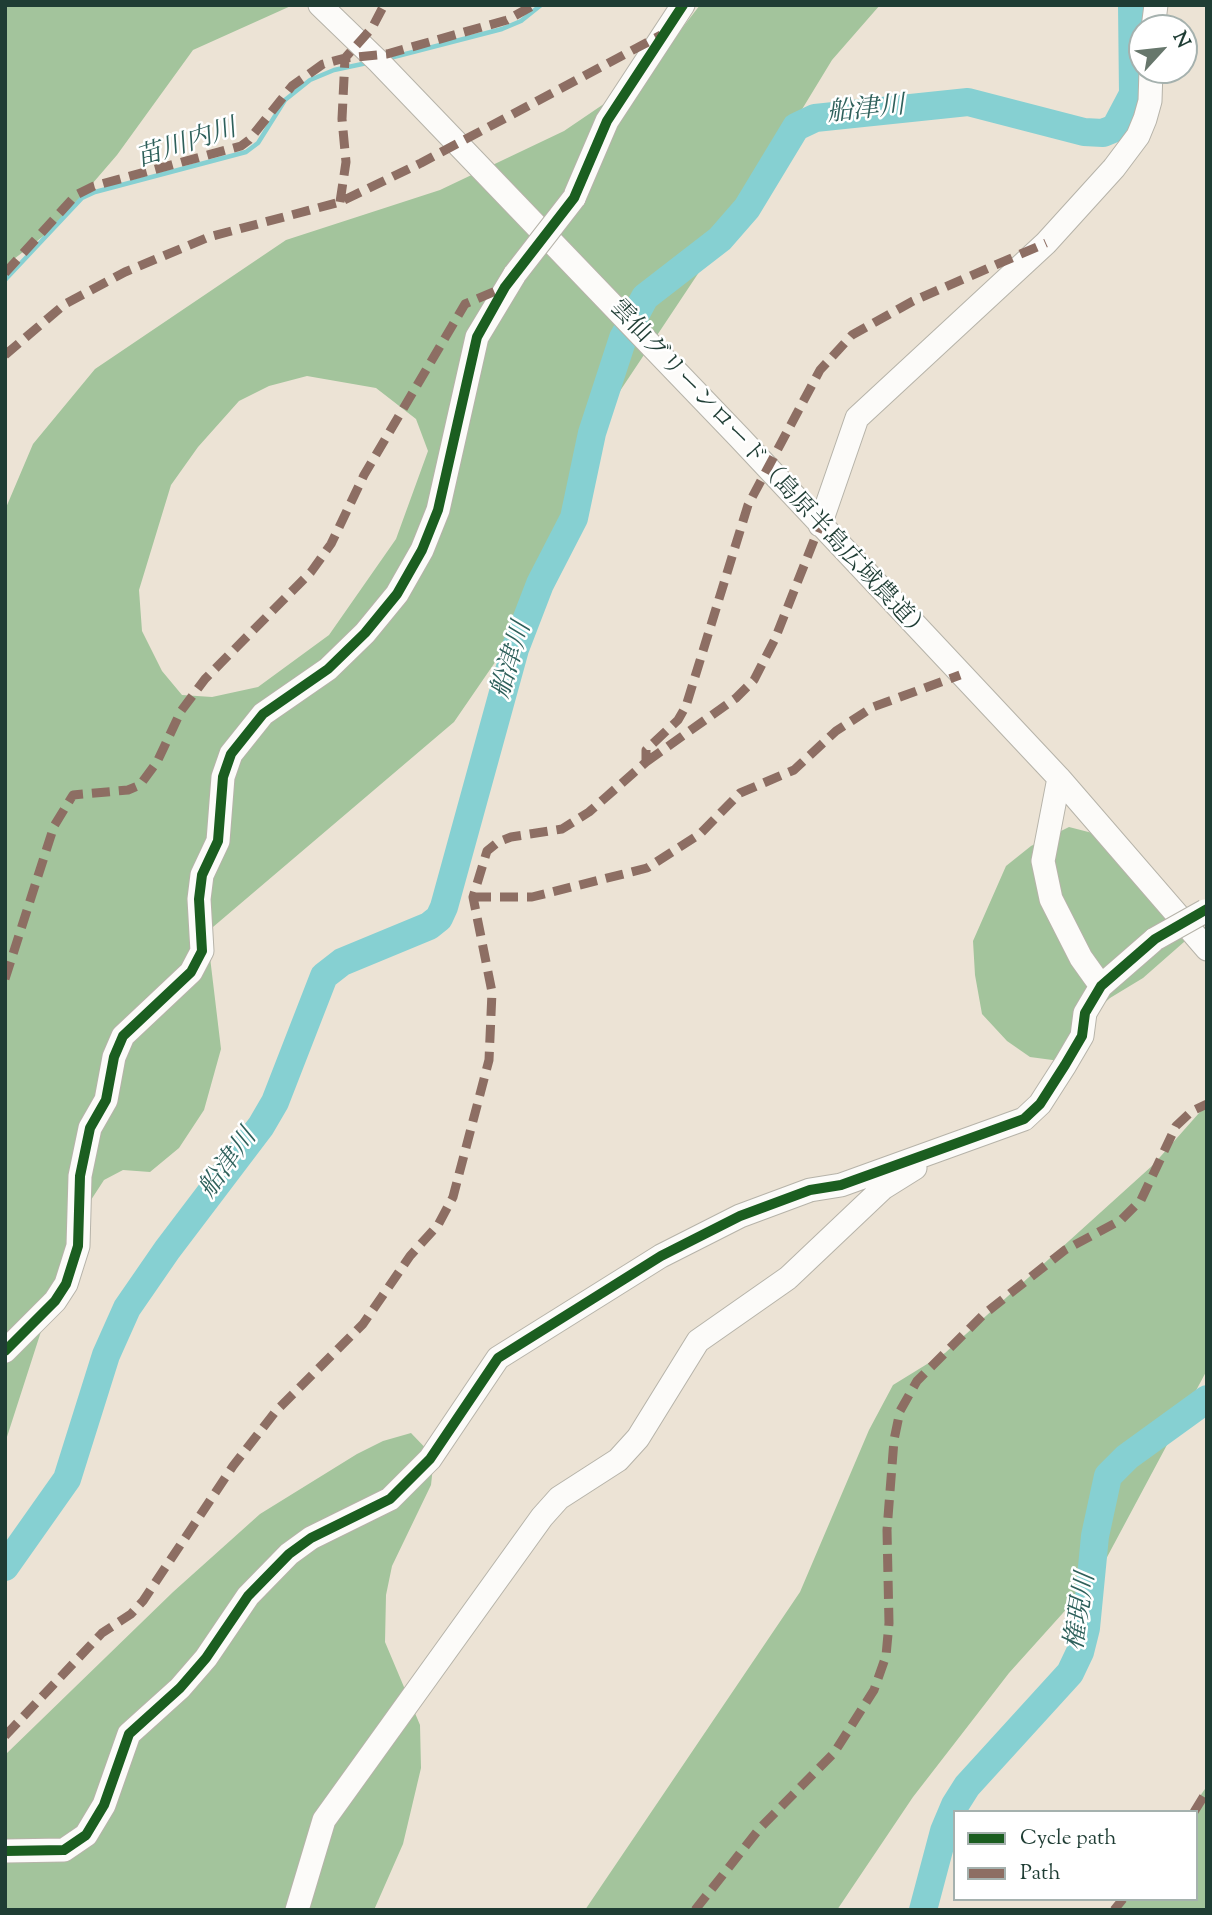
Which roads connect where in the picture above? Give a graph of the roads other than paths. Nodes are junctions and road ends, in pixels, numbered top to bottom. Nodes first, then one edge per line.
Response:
1 (320, 5) edge
2 (683, 5) edge
3 (1151, 84) edge
4 (815, 519) junction
5 (1059, 778) junction
6 (1206, 910) edge
7 (1207, 949) edge
8 (1101, 986) junction
9 (937, 1148) junction
10 (5, 1351) edge
11 (5, 1851) edge
12 (297, 1910) edge

1 - 4 street, 雲仙グリーンロード（島原半島広域農道）
2 - 10 street, bridge
3 - 4 street
4 - 5 street, 雲仙グリーンロード（島原半島広域農道）
5 - 7 street, 雲仙グリーンロード（島原半島広域農道）
5 - 8 street
6 - 8 street, bridge
8 - 9 street
9 - 11 street
9 - 12 street

